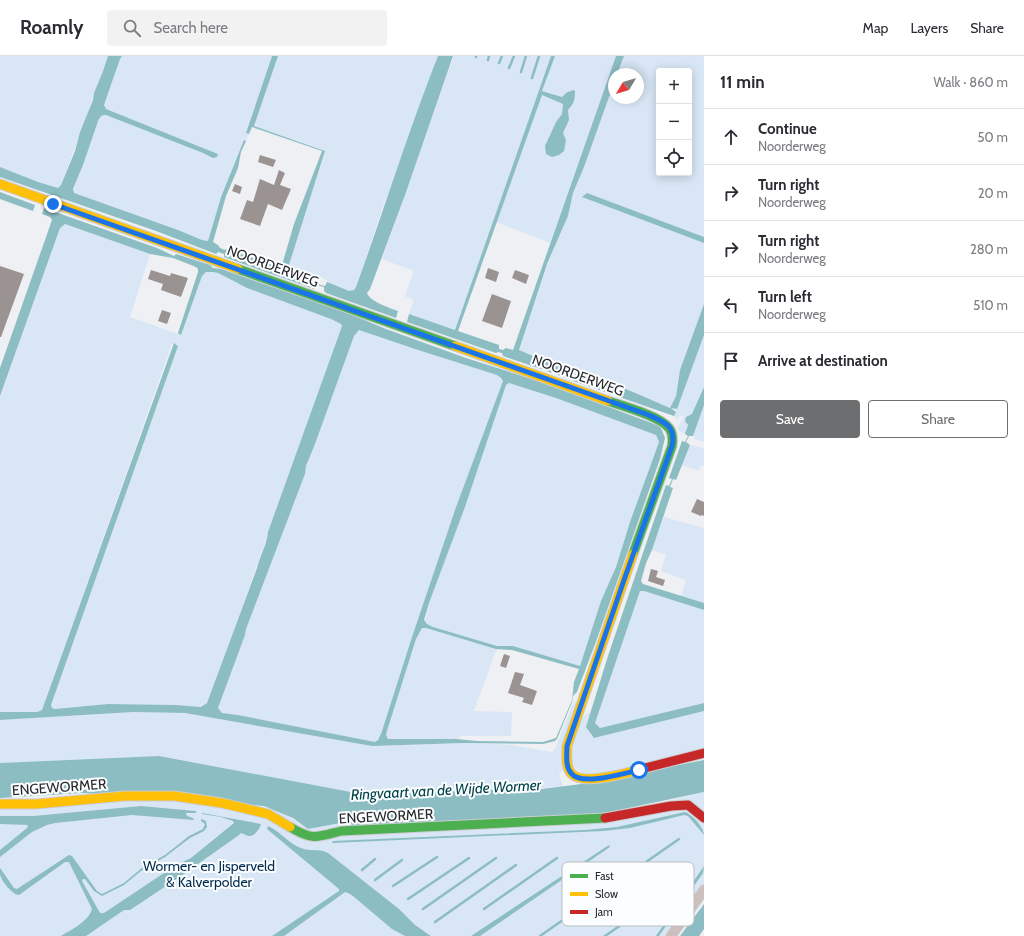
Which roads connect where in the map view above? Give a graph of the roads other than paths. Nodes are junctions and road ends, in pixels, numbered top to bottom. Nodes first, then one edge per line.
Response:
1 (0, 184) edge
2 (704, 753) edge
3 (0, 804) edge
4 (704, 818) edge
5 (704, 890) edge
6 (694, 904) edge
7 (678, 926) edge
8 (671, 936) edge

1 - 2 street, NOORDERWEG
3 - 4 street, ENGEWORMER
5 - 6 street
7 - 8 street

